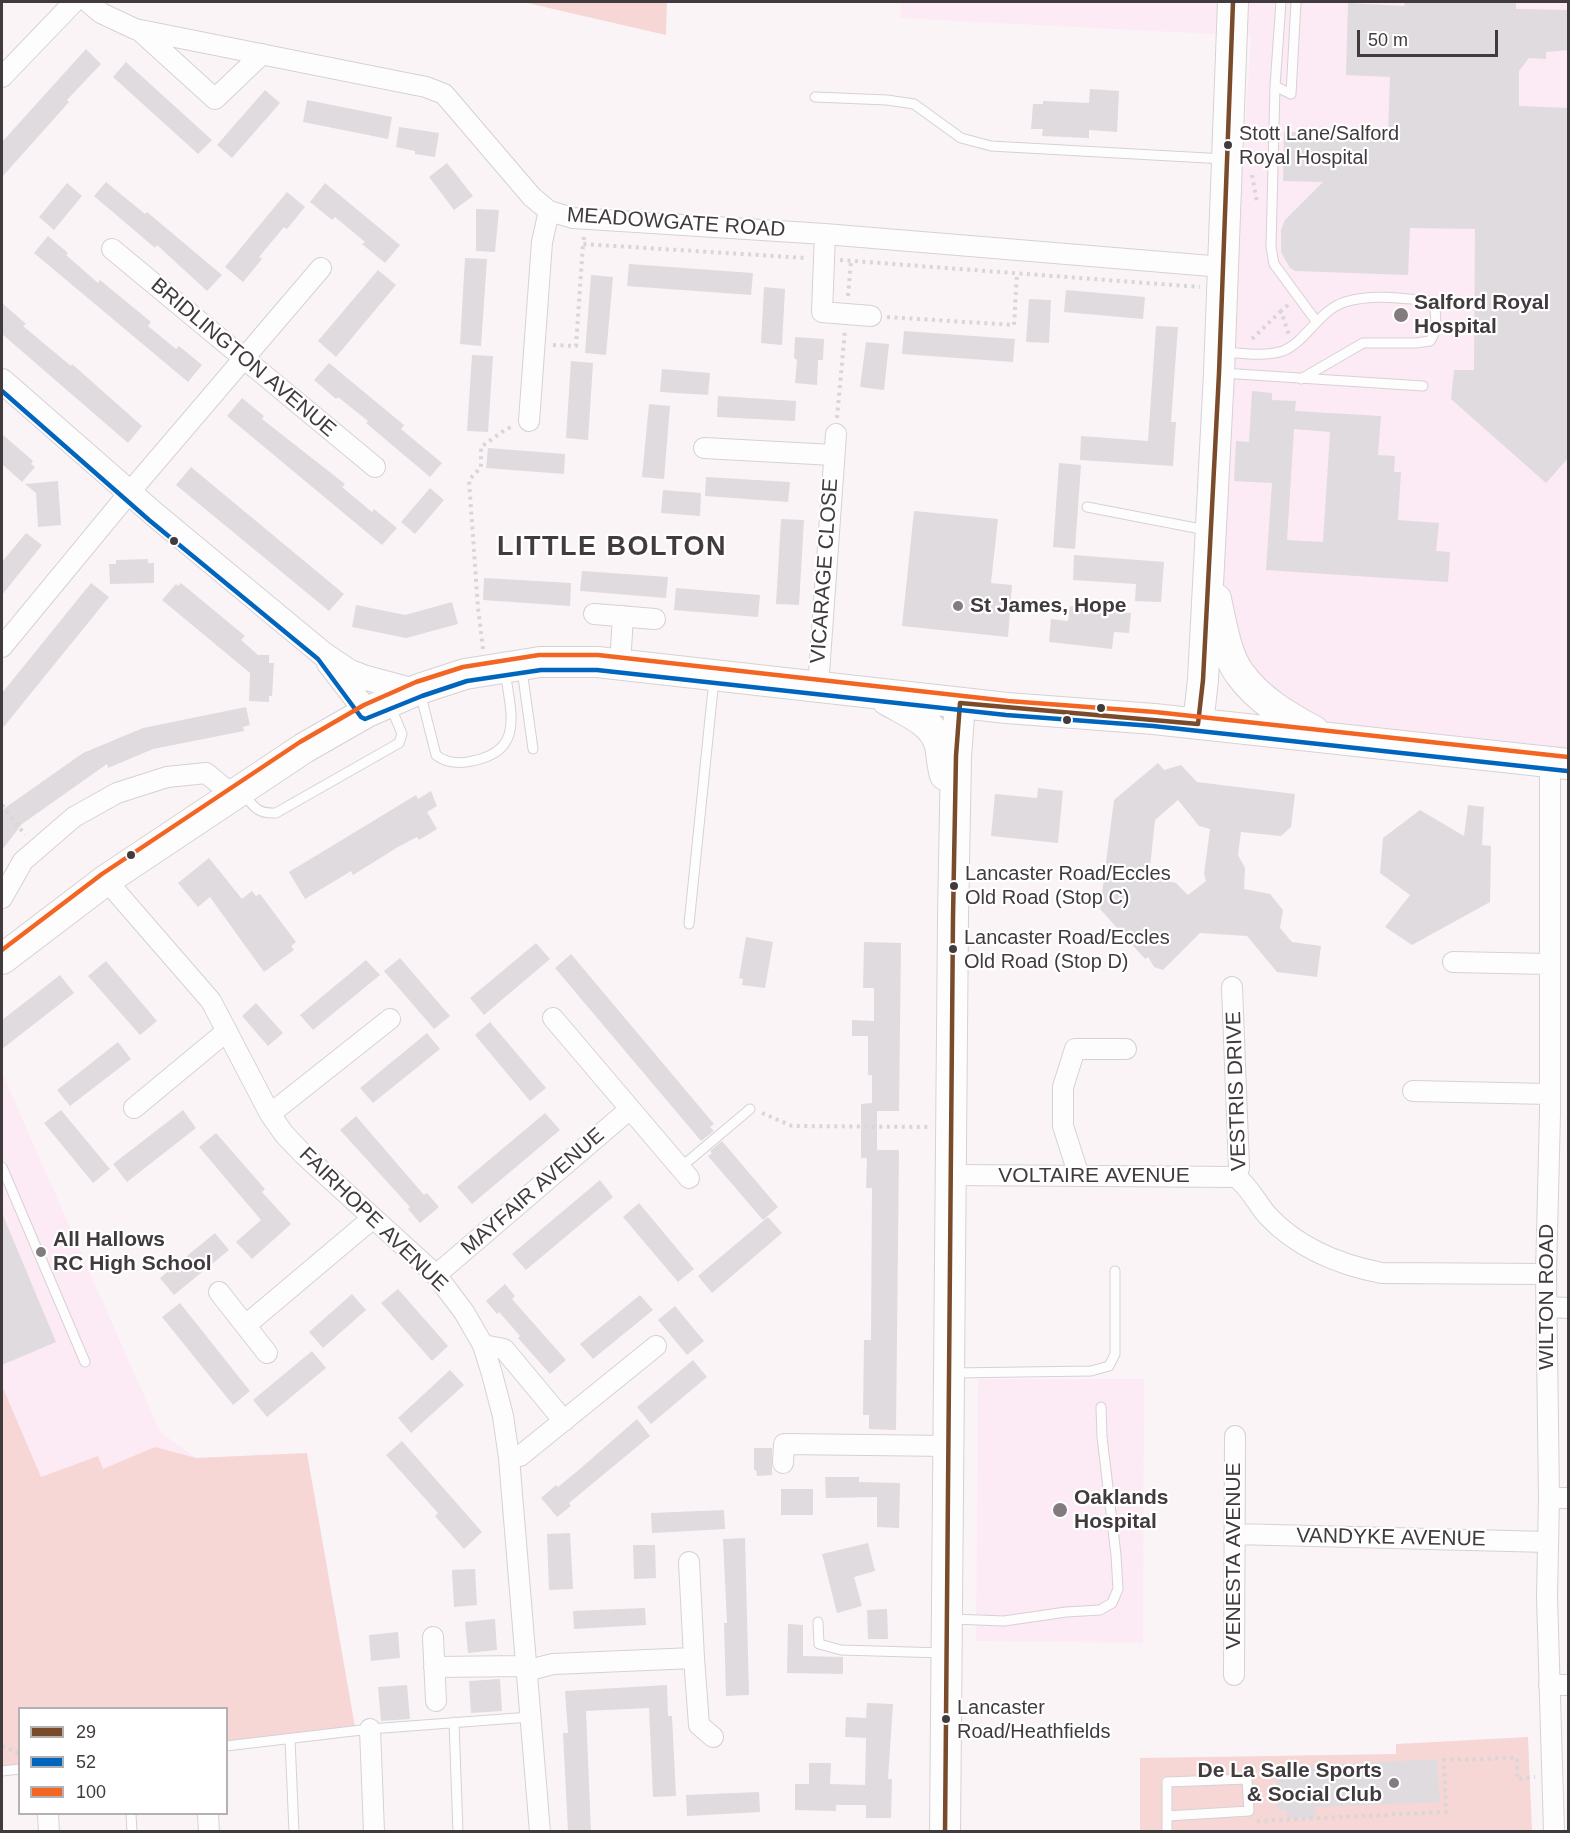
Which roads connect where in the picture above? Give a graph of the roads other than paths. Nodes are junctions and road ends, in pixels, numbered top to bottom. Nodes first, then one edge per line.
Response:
1 (74, 2) edge
2 (88, 2) edge
3 (1233, 2) edge
4 (1281, 2) edge
5 (1296, 2) edge
6 (138, 29) junction
7 (262, 54) junction
8 (2, 77) edge
9 (1275, 86) junction
10 (815, 97) dead end
11 (1227, 159) junction
12 (549, 211) junction
13 (825, 234) junction
14 (112, 249) dead end
15 (321, 268) dead end
16 (1222, 278) junction
17 (871, 316) road end
18 (1316, 321) junction
19 (244, 358) junction
20 (1220, 362) junction
21 (1301, 380) junction
22 (2, 381) edge
23 (1423, 386) dead end
24 (529, 421) road end
25 (836, 434) road end
26 (705, 448) dead end
27 (833, 455) junction
28 (375, 467) dead end
29 (129, 493) junction
30 (1087, 507) dead end
31 (1209, 531) junction
32 (1208, 569) junction
33 (594, 614) dead end
34 (623, 616) junction
35 (655, 620) dead end
36 (2, 647) edge
37 (322, 654) junction
38 (620, 665) junction
39 (504, 668) junction
40 (715, 676) junction
41 (818, 687) junction
42 (876, 694) junction
43 (398, 699) junction
44 (960, 703) junction
45 (1198, 724) junction
46 (1326, 738) junction
47 (533, 749) dead end
48 (1559, 764) edge
49 (237, 792) junction
50 (955, 802) junction
51 (106, 880) junction
52 (2, 898) edge
53 (689, 924) dead end
54 (1559, 941) edge
55 (2, 958) edge
56 (1453, 962) dead end
57 (1549, 964) junction
58 (1232, 987) dead end
59 (553, 1018) dead end
60 (390, 1019) dead end
61 (227, 1031) junction
62 (1126, 1049) dead end
63 (1413, 1091) dead end
64 (1556, 1107) edge
65 (134, 1108) dead end
66 (630, 1109) junction
67 (750, 1109) road end
68 (270, 1114) junction
69 (2, 1167) edge
70 (685, 1173) joint
71 (952, 1175) junction
72 (1079, 1176) junction
73 (1236, 1178) junction
74 (373, 1218) junction
75 (1115, 1271) dead end
76 (1546, 1274) junction
77 (436, 1275) junction
78 (219, 1292) dead end
79 (1547, 1308) junction
80 (1569, 1308) edge
81 (246, 1325) junction
82 (483, 1345) junction
83 (656, 1346) dead end
84 (267, 1353) dead end
85 (85, 1362) dead end
86 (949, 1373) junction
87 (1101, 1407) dead end
88 (564, 1421) junction
89 (1235, 1436) dead end
90 (949, 1446) junction
91 (508, 1458) junction
92 (783, 1463) dead end
93 (1549, 1498) junction
94 (1569, 1498) edge
95 (1234, 1534) junction
96 (1548, 1542) junction
97 (689, 1562) dead end
98 (946, 1619) junction
99 (818, 1622) dead end
100 (433, 1637) dead end
101 (946, 1653) junction
102 (694, 1658) junction
103 (434, 1668) junction
104 (525, 1669) junction
105 (1234, 1675) dead end
106 (1549, 1685) junction
107 (1569, 1685) edge
108 (436, 1701) dead end
109 (530, 1717) junction
110 (454, 1722) junction
111 (370, 1730) junction
112 (713, 1737) dead end
113 (290, 1739) junction
114 (228, 1746) edge
115 (18, 1769) edge
116 (2, 1771) edge
117 (48, 1815) edge
118 (131, 1815) edge
119 (208, 1815) edge
120 (1167, 1816) junction
121 (49, 1832) edge
122 (132, 1832) edge
123 (209, 1832) edge
124 (294, 1832) edge
125 (374, 1832) edge
126 (458, 1832) edge
127 (540, 1832) edge
128 (945, 1832) edge
129 (1167, 1832) edge
130 (1554, 1832) edge

1 - 8 street
2 - 6 street, MEADOWGATE ROAD
3 - 11 main road
4 - 9 lane
5 - 9 lane
6 - 7 street, MEADOWGATE ROAD
6 - 7 street
7 - 12 street, MEADOWGATE ROAD
9 - 18 lane
10 - 11 lane
11 - 16 main road
12 - 13 street, MEADOWGATE ROAD
12 - 24 street
13 - 16 street, MEADOWGATE ROAD
13 - 17 street
14 - 19 street, BRIDLINGTON AVENUE
15 - 19 street
16 - 20 main road
18 - 20 lane
18 - 21 lane
19 - 28 street, BRIDLINGTON AVENUE
19 - 29 street
20 - 21 lane
20 - 31 main road
21 - 23 lane
22 - 29 street
25 - 27 street, VICARAGE CLOSE
26 - 27 street, VICARAGE CLOSE
27 - 41 street, VICARAGE CLOSE
29 - 36 street
29 - 37 street
30 - 31 lane
31 - 32 main road
32 - 45 main road
32 - 46 main road
33 - 34 street
34 - 35 street
34 - 38 street
37 - 43 street
37 - 43 street
38 - 39 main road
38 - 40 main road
39 - 43 main road
39 - 43 lane
39 - 47 lane
40 - 41 main road
40 - 53 lane
41 - 42 main road
42 - 44 main road
42 - 50 main road
43 - 49 main road
43 - 49 lane
44 - 45 main road
44 - 50 main road
45 - 46 main road
46 - 48 main road
48 - 54 street, WILTON ROAD
49 - 51 main road
49 - 52 street
50 - 71 main road
51 - 55 main road
51 - 61 street, FAIRHOPE AVENUE
54 - 57 street, WILTON ROAD
56 - 57 street
57 - 64 street, WILTON ROAD
58 - 73 street, VESTRIS DRIVE
59 - 66 street
60 - 68 street
61 - 65 street
61 - 68 street, FAIRHOPE AVENUE
62 - 72 street
63 - 64 street
64 - 76 street, WILTON ROAD
66 - 70 street
66 - 77 street, MAYFAIR AVENUE
67 - 70 lane
68 - 74 street, FAIRHOPE AVENUE
69 - 85 lane
71 - 72 street, VOLTAIRE AVENUE
71 - 86 main road
72 - 73 street, VOLTAIRE AVENUE
73 - 76 street, VESTRIS DRIVE
74 - 77 street, FAIRHOPE AVENUE
74 - 81 street
75 - 86 lane
76 - 79 street, WILTON ROAD
77 - 82 street, FAIRHOPE AVENUE
78 - 81 street
79 - 80 street
79 - 93 street, WILTON ROAD
81 - 84 street
82 - 88 street
82 - 91 street, FAIRHOPE AVENUE
83 - 88 street
86 - 90 main road
87 - 98 lane
88 - 91 street
89 - 95 street, VENESTA AVENUE
90 - 92 street
90 - 98 main road
91 - 104 street, FAIRHOPE AVENUE
93 - 94 street
93 - 96 street, WILTON ROAD
95 - 96 street, VANDYKE AVENUE
95 - 105 street, VENESTA AVENUE
96 - 106 street, WILTON ROAD
97 - 102 street
98 - 101 main road
99 - 101 lane
100 - 103 street
101 - 128 main road
102 - 104 street
102 - 112 street
103 - 104 street
103 - 108 street
104 - 109 street, FAIRHOPE AVENUE
106 - 107 street
106 - 130 street, WILTON ROAD
109 - 110 lane
109 - 127 street, FAIRHOPE AVENUE
110 - 111 lane
110 - 126 lane
111 - 113 lane
111 - 125 street
113 - 114 lane
113 - 124 lane
115 - 116 lane
117 - 121 street
118 - 122 lane
119 - 123 street
120 - 120 lane
120 - 129 lane

